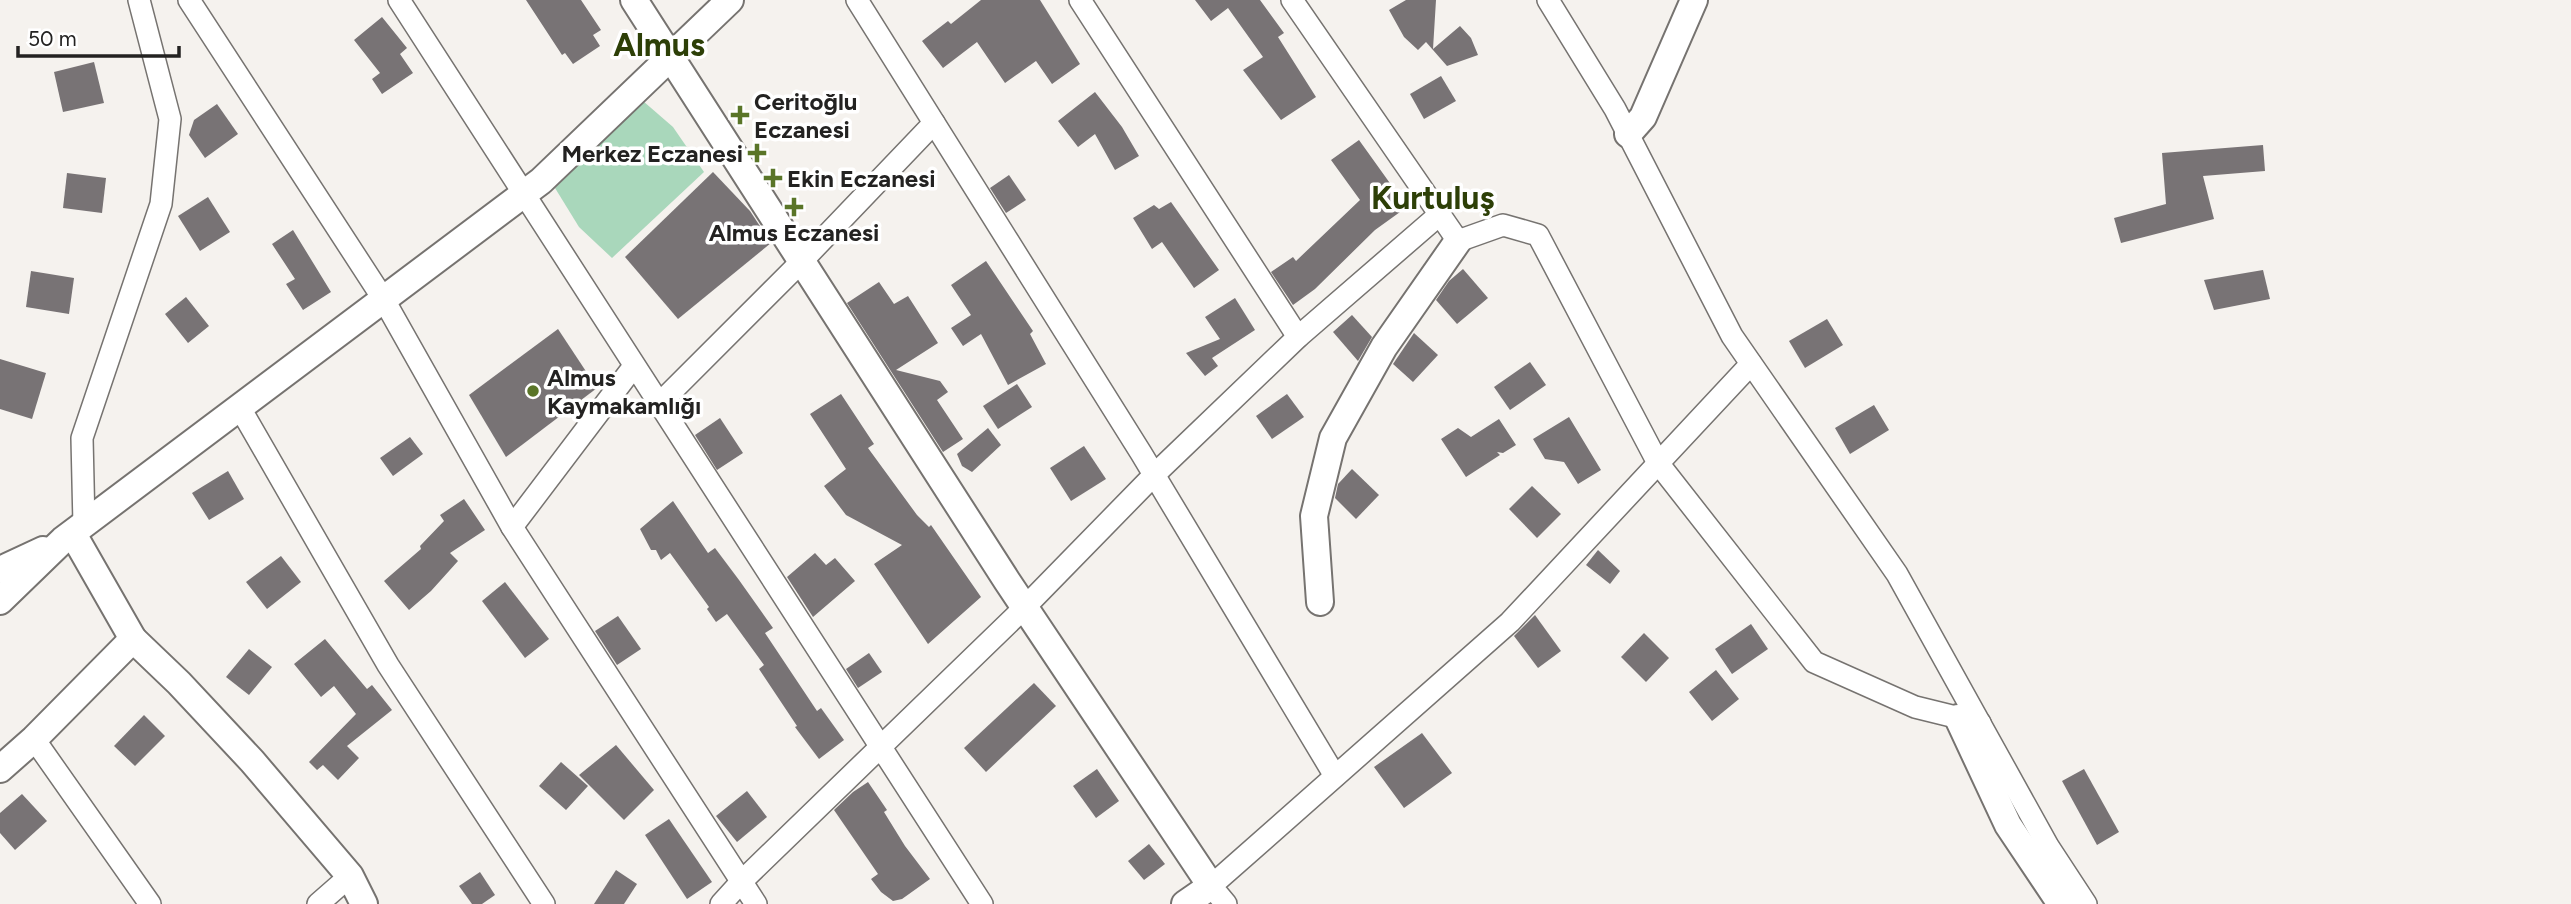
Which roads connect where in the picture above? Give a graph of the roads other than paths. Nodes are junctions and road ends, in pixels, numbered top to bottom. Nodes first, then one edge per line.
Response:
1 (139, 0) edge
2 (190, 0) edge
3 (399, 0) edge
4 (634, 0) edge
5 (730, 0) edge
6 (857, 0) edge
7 (1080, 0) edge
8 (1292, 0) edge
9 (1548, 0) edge
10 (1695, 0) edge
11 (670, 57) junction
12 (934, 122) junction
13 (1628, 134) junction
14 (523, 194) junction
15 (1439, 215) junction
16 (1458, 241) junction
17 (802, 261) junction
18 (384, 300) junction
19 (1298, 337) junction
20 (1751, 364) junction
21 (634, 366) junction
22 (659, 404) junction
23 (240, 408) junction
24 (1658, 463) junction
25 (1154, 475) junction
26 (512, 527) junction
27 (73, 533) junction
28 (0, 570) edge
29 (0, 601) edge
30 (1320, 602) dead end
31 (1024, 608) junction
32 (133, 639) junction
33 (1969, 720) junction
34 (34, 739) junction
35 (880, 747) junction
36 (0, 769) edge
37 (1335, 776) junction
38 (350, 876) junction
39 (740, 882) junction
40 (1218, 895) edge
41 (150, 904) edge
42 (318, 904) edge
43 (364, 904) edge
44 (544, 904) edge
45 (721, 904) edge
46 (756, 904) edge
47 (982, 904) edge
48 (1185, 904) edge
49 (2061, 904) edge
50 (2086, 904) edge

1 - 27 street
2 - 18 street
3 - 14 street
4 - 11 street
5 - 11 street
6 - 12 street
7 - 19 street
8 - 15 street
9 - 13 street
10 - 13 street
11 - 14 street
11 - 17 street
12 - 17 street
12 - 25 street
13 - 20 street
14 - 18 street
14 - 21 street
15 - 16 street
15 - 19 street
16 - 24 street
16 - 30 street
17 - 22 street
17 - 31 street
18 - 23 street
18 - 26 street
19 - 25 street
20 - 24 street
20 - 33 street
21 - 22 street
21 - 26 street
22 - 35 street
23 - 27 street
23 - 44 street
24 - 33 street
24 - 37 street
25 - 31 street
25 - 37 street
26 - 39 street
27 - 28 street
27 - 29 street
27 - 32 street
31 - 35 street
31 - 40 street
32 - 34 street
32 - 38 street
33 - 49 street
33 - 50 street
34 - 36 street
34 - 41 street
35 - 39 street
35 - 47 street
37 - 40 street
38 - 42 street
38 - 43 street
39 - 45 street
39 - 46 street
40 - 48 street

